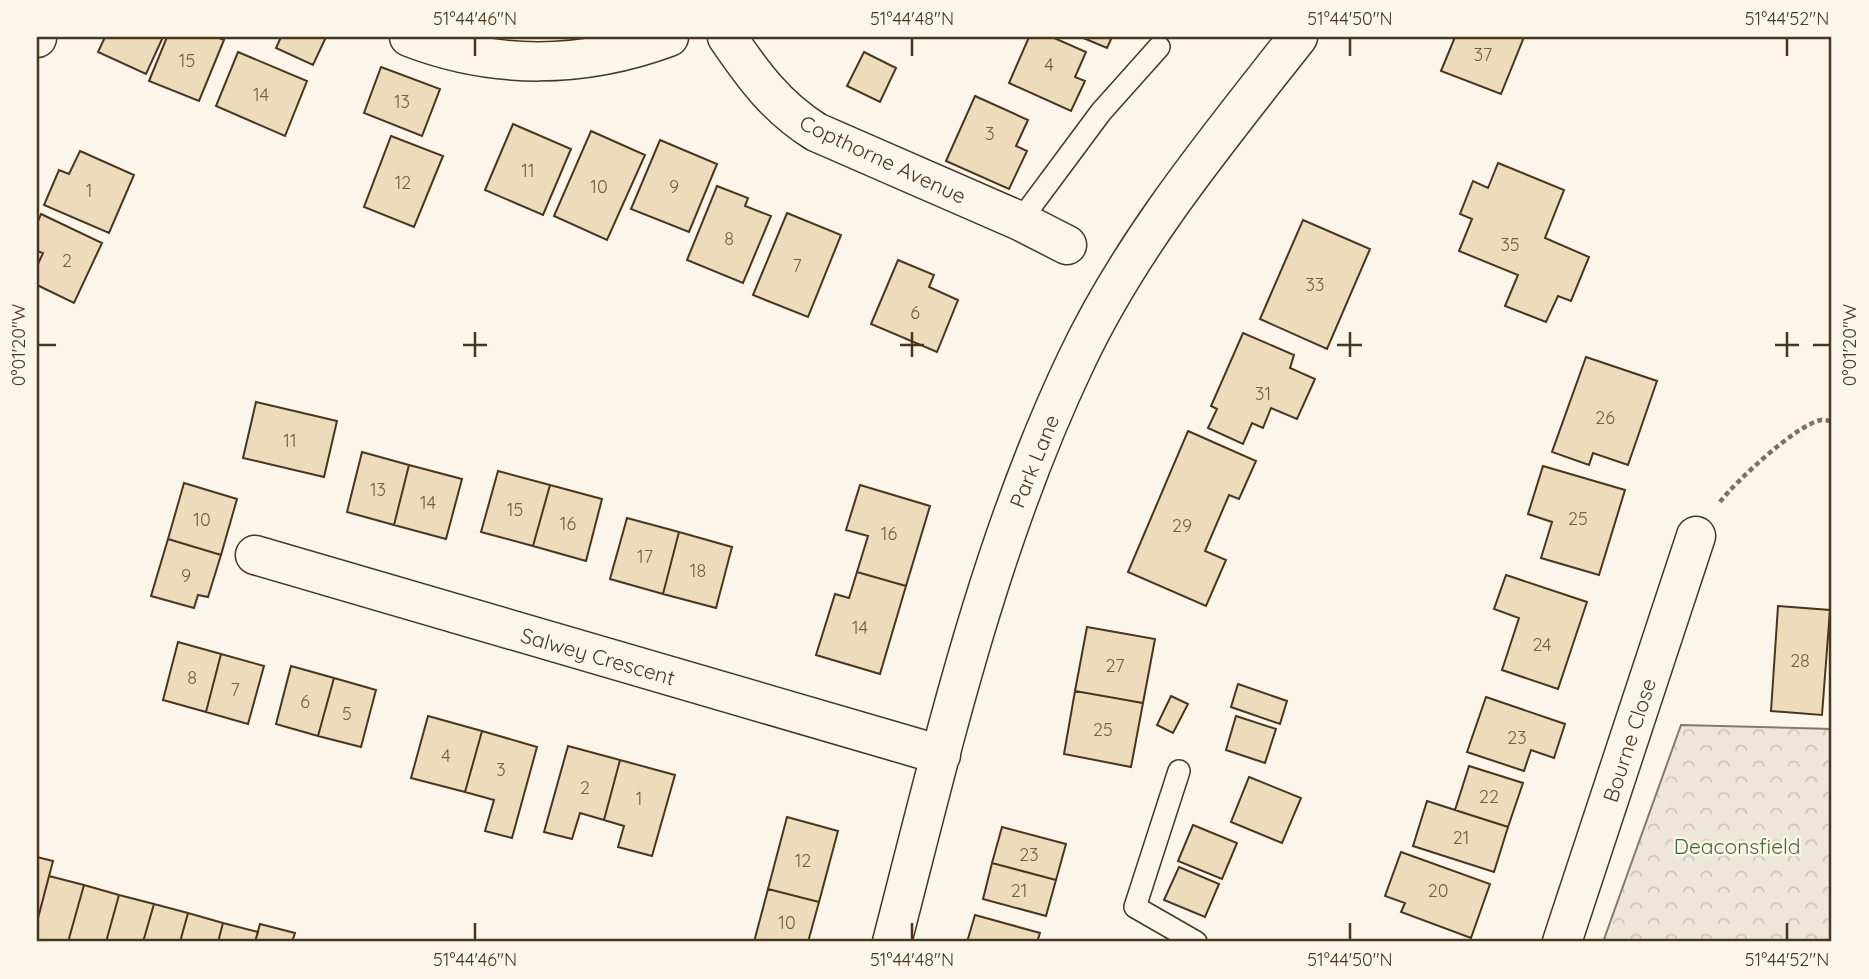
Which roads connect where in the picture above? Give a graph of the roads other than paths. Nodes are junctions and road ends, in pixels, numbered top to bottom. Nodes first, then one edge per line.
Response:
1 (409, 37) edge
2 (669, 37) edge
3 (727, 37) edge
4 (1298, 37) edge
5 (1159, 47) dead end
6 (1020, 221) junction
7 (1067, 245) dead end
8 (1696, 536) road end
9 (255, 555) dead end
10 (941, 755) junction
11 (1179, 771) dead end
12 (892, 942) edge
13 (1196, 942) edge
14 (1562, 942) edge

1 - 2 street
3 - 6 street, Copthorne Avenue
4 - 10 street, Park Lane
5 - 6 lane
6 - 7 street, Copthorne Avenue
8 - 14 street, Bourne Close
9 - 10 street, Salwey Crescent
10 - 12 street, Park Lane
11 - 13 lane

